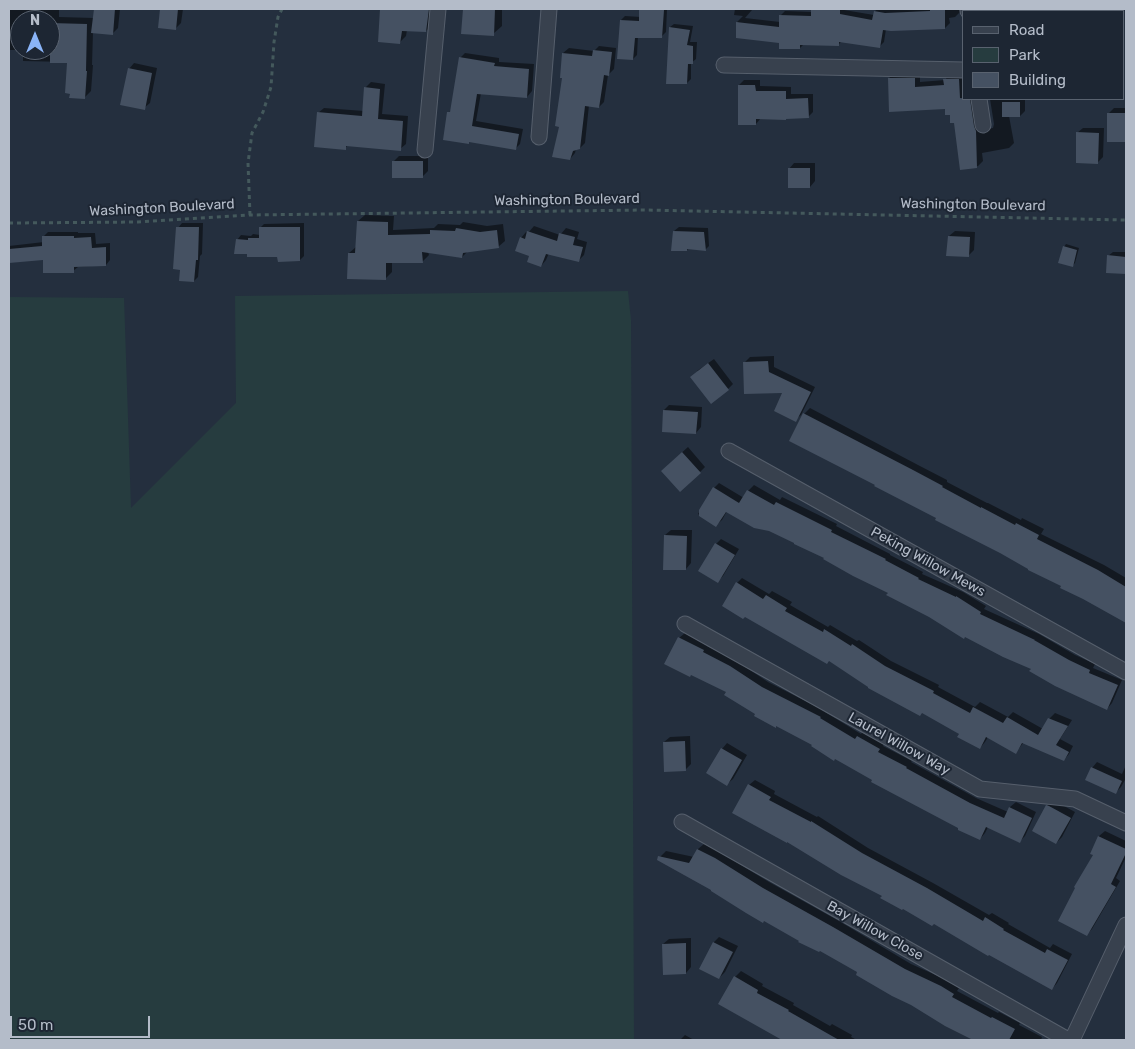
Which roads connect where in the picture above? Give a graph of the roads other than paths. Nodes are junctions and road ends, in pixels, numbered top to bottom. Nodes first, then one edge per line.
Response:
1 (438, 9) edge
2 (549, 9) edge
3 (724, 65) dead end
4 (962, 70) edge
5 (979, 100) edge
6 (983, 125) dead end
7 (539, 137) dead end
8 (425, 150) dead end
9 (729, 451) dead end
10 (685, 624) dead end
11 (1126, 672) edge
12 (682, 822) dead end
13 (1126, 823) edge
14 (1126, 925) edge
15 (1070, 1040) edge

1 - 8 street
2 - 7 street
3 - 4 street
5 - 6 street
9 - 11 street, Peking Willow Mews
10 - 13 street, Laurel Willow Way
12 - 15 street, Bay Willow Close
14 - 15 street

